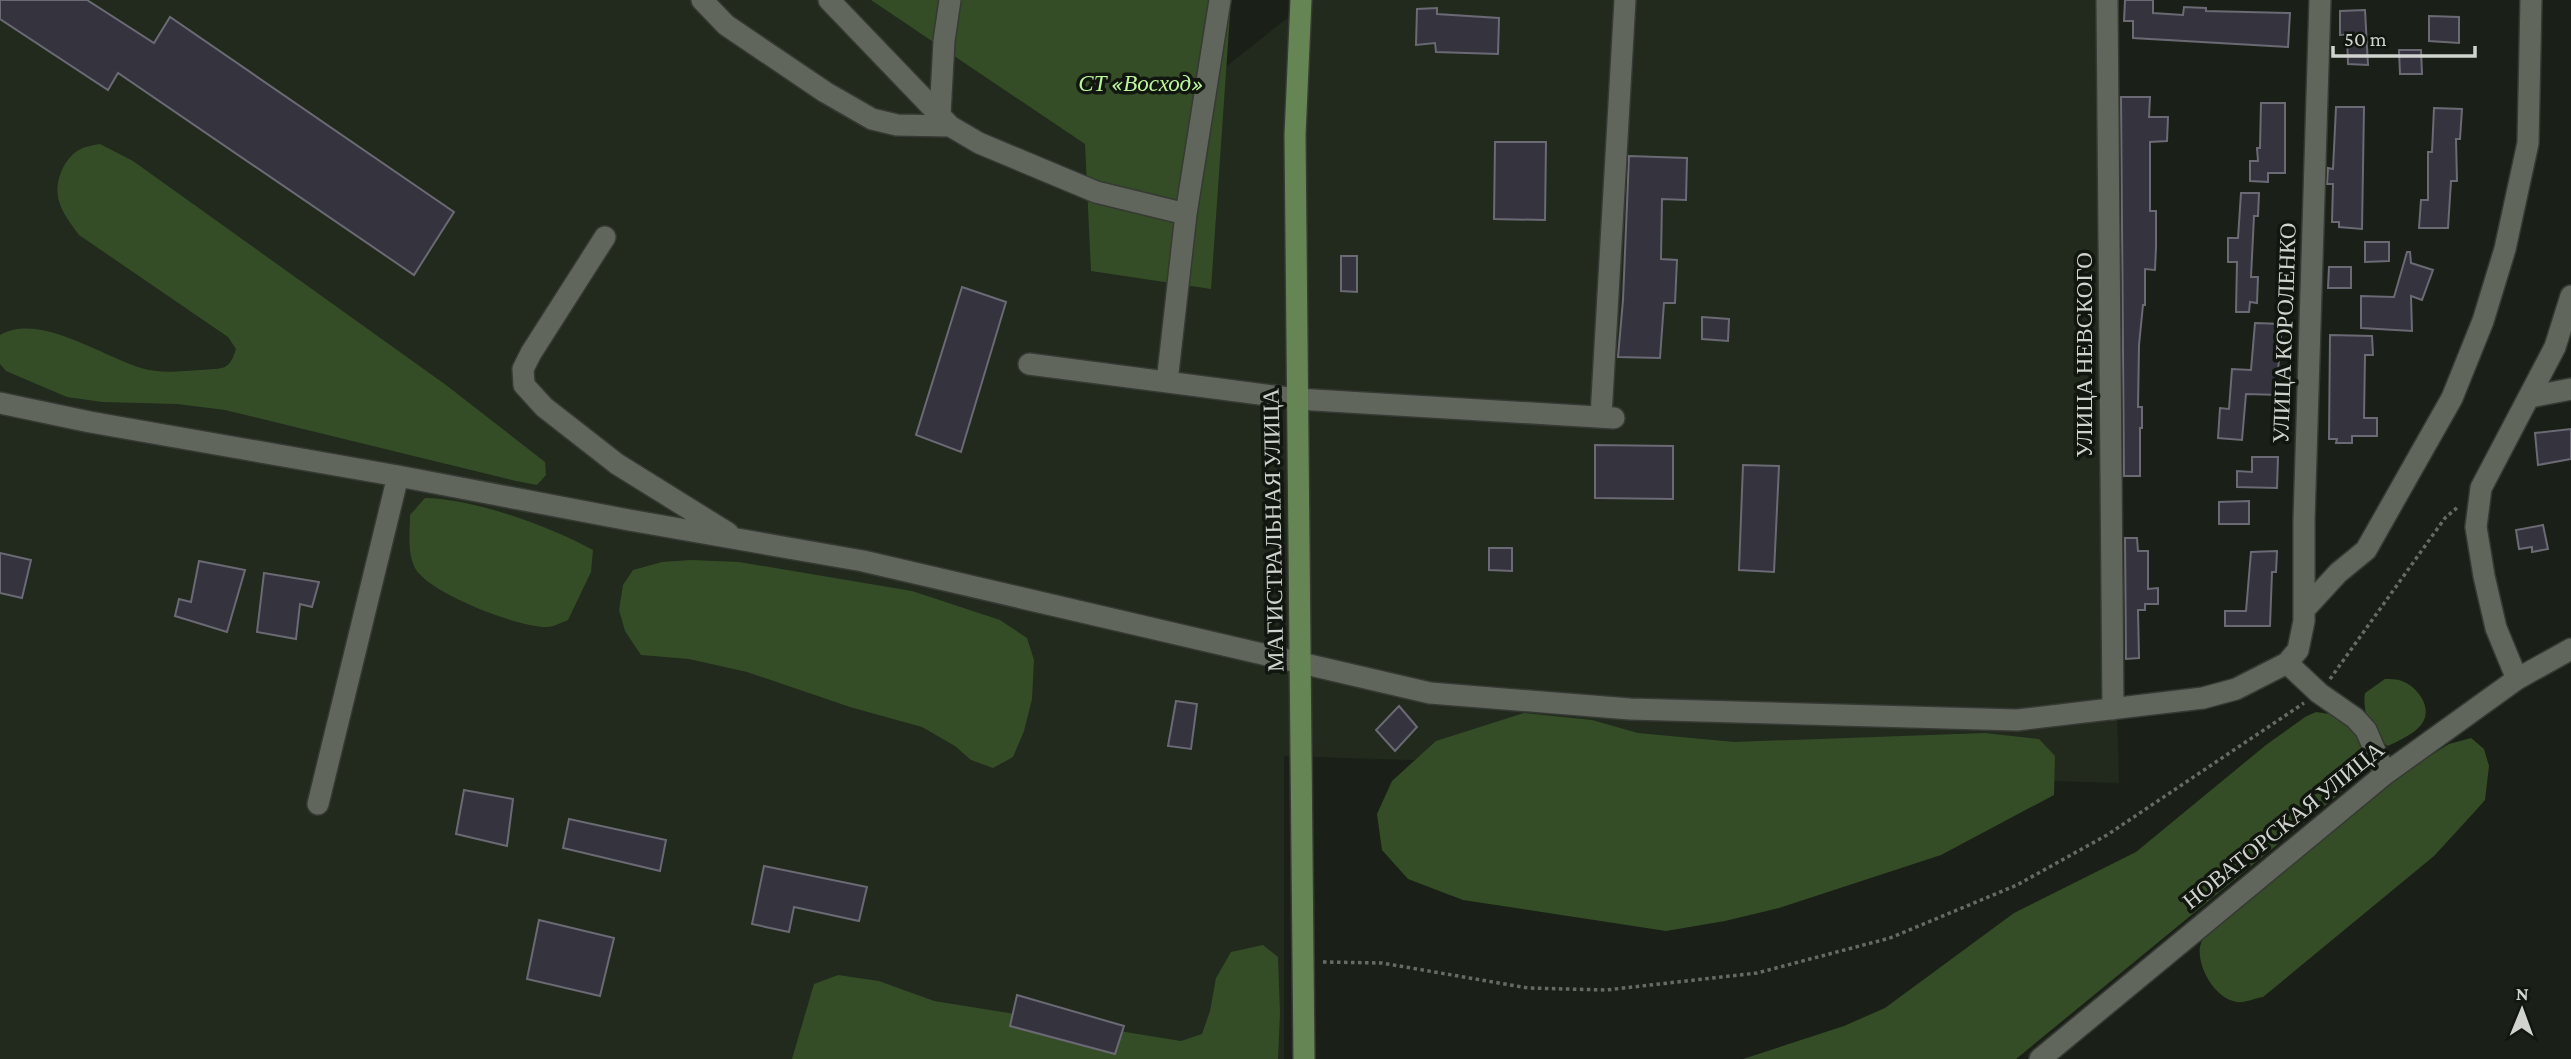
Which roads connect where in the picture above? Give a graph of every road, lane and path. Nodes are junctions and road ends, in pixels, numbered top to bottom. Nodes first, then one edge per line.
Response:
1 (702, 0) edge
2 (829, 0) edge
3 (950, 0) edge
4 (1220, 0) edge
5 (1301, 0) edge
6 (1625, 0) edge
7 (2107, 0) edge
8 (2320, 0) edge
9 (2531, 0) edge
10 (945, 120) junction
11 (1186, 214) junction
12 (605, 237) dead end
13 (2571, 296) edge
14 (1029, 364) dead end
15 (1167, 382) junction
16 (2571, 389) edge
17 (2530, 397) junction
18 (1297, 399) junction
19 (0, 403) edge
20 (398, 475) junction
21 (2481, 488) junction
22 (739, 540) junction
23 (2304, 610) junction
24 (2571, 649) edge
25 (2287, 663) junction
26 (1301, 665) junction
27 (2517, 679) junction
28 (2319, 693) junction
29 (2113, 709) junction
30 (2385, 774) junction
31 (318, 804) dead end
32 (1303, 961) junction
33 (1304, 1059) edge
34 (2040, 1059) edge

1 - 10 street
2 - 10 street
3 - 10 street
4 - 11 street
5 - 18 main road, МАГИСТРАЛЬНАЯ УЛИЦА
6 - 18 street
7 - 29 street, УЛИЦА НЕВСКОГО
8 - 23 street, УЛИЦА КОРОЛЕНКО
9 - 23 street
10 - 11 street
11 - 15 street
12 - 22 street
13 - 17 street
14 - 15 street
15 - 18 street
16 - 17 street
17 - 21 street
18 - 26 main road, МАГИСТРАЛЬНАЯ УЛИЦА
19 - 20 street
20 - 22 street
20 - 31 street
21 - 27 street
21 - 28 path
22 - 26 street
23 - 25 street, УЛИЦА КОРОЛЕНКО
24 - 27 street, НОВАТОРСКАЯ УЛИЦА
25 - 28 street
25 - 29 street
26 - 29 street
26 - 32 main road, МАГИСТРАЛЬНАЯ УЛИЦА
27 - 30 street, НОВАТОРСКАЯ УЛИЦА
28 - 30 street
28 - 32 path
30 - 34 street, НОВАТОРСКАЯ УЛИЦА
32 - 33 main road, МАГИСТРАЛЬНАЯ УЛИЦА

